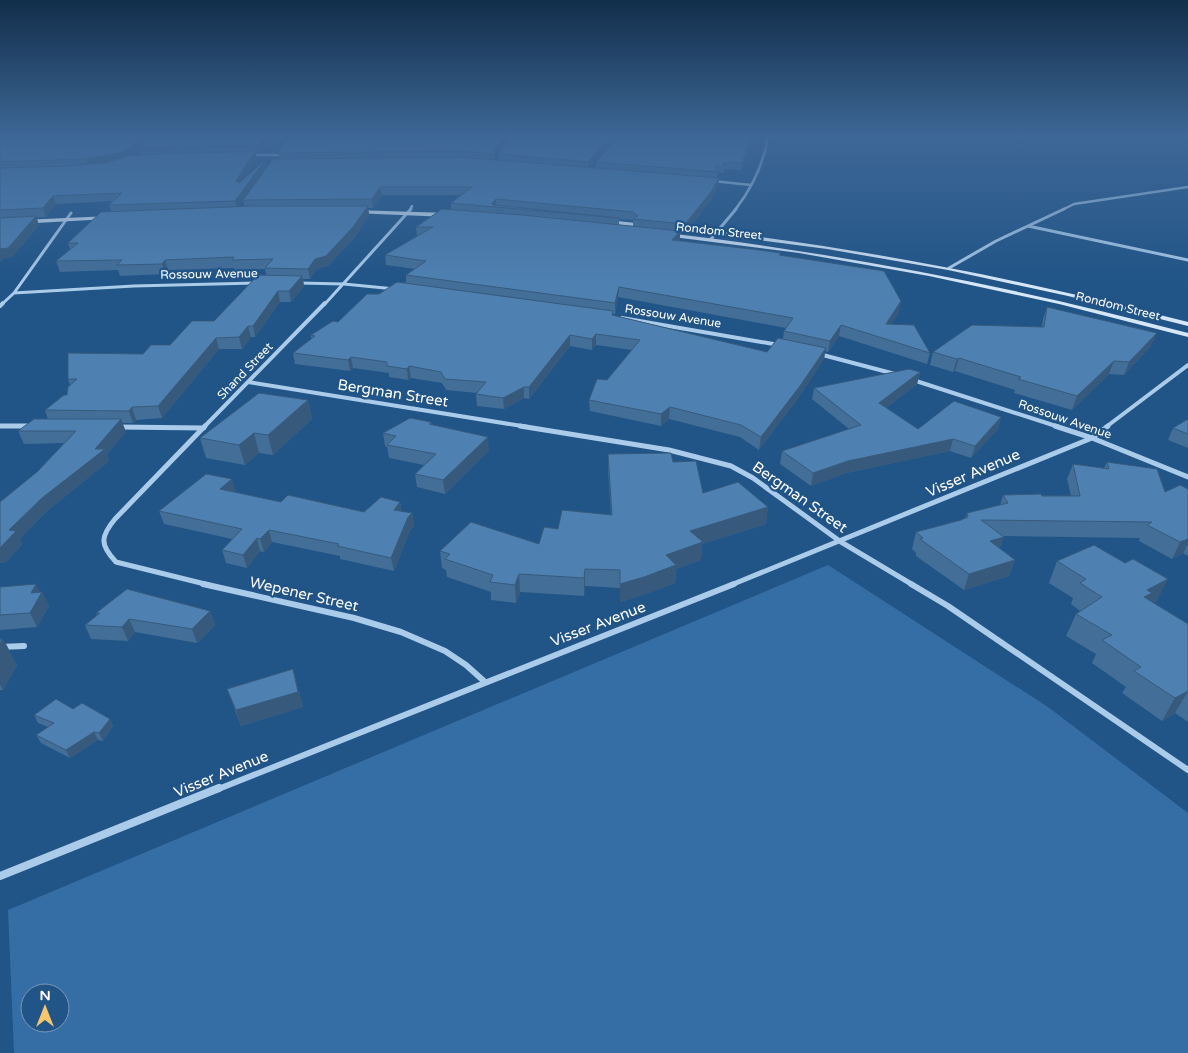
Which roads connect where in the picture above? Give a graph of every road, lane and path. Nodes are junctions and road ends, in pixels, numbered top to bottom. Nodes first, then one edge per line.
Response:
1 (751, 185) edge
2 (1188, 186) edge
3 (351, 206) edge
4 (396, 206) dead end
5 (404, 206) dead end
6 (420, 207) dead end
7 (411, 210) junction
8 (109, 212) edge
9 (345, 212) edge
10 (71, 213) junction
11 (459, 216) edge
12 (0, 217) edge
13 (118, 217) edge
14 (66, 219) junction
15 (602, 221) edge
16 (0, 223) edge
17 (650, 226) edge
18 (1027, 226) junction
19 (609, 229) edge
20 (697, 231) dead end
21 (647, 233) edge
22 (715, 233) junction
23 (656, 234) edge
24 (711, 239) junction
25 (1188, 260) edge
26 (949, 268) junction
27 (261, 283) edge
28 (289, 283) edge
29 (344, 284) junction
30 (405, 290) edge
31 (14, 293) junction
32 (0, 306) edge
33 (613, 317) edge
34 (1188, 324) edge
35 (1188, 334) edge
36 (785, 346) edge
37 (812, 352) edge
38 (1188, 365) edge
39 (899, 375) edge
40 (908, 378) edge
41 (248, 382) junction
42 (0, 426) edge
43 (39, 426) edge
44 (107, 427) edge
45 (205, 428) junction
46 (1092, 438) junction
47 (1188, 477) edge
48 (841, 542) junction
49 (107, 554) joint
50 (24, 646) dead end
51 (0, 647) edge
52 (485, 682) junction
53 (1188, 770) edge
54 (0, 876) edge

1 - 22 street
2 - 18 street
3 - 4 street
5 - 7 street
6 - 7 street
7 - 9 street
7 - 11 street
7 - 29 street, Shand Street
8 - 10 street
10 - 12 street
10 - 14 street
13 - 14 street
14 - 16 street
14 - 31 street
15 - 17 street
18 - 25 street
18 - 26 street
19 - 21 street
20 - 22 street, Rondom Street
22 - 24 street
22 - 26 street, Rondom Street
23 - 24 street, Rondom Street
24 - 35 street, Rondom Street
26 - 34 street, Rondom Street
27 - 31 street, Rossouw Avenue
28 - 29 street
29 - 30 street
29 - 41 street, Shand Street
31 - 32 street
33 - 36 street, Rossouw Avenue
37 - 39 street
38 - 46 street, Visser Avenue
40 - 46 street, Rossouw Avenue
41 - 45 street, Shand Street
41 - 48 street, Bergman Street
42 - 43 street
44 - 45 street
45 - 49 street, Shand Street
46 - 47 street, Rossouw Avenue
46 - 48 street, Visser Avenue
48 - 52 street, Visser Avenue
48 - 53 street, Bergman Street
49 - 52 street, Wepener Street
50 - 51 street
52 - 54 street, Visser Avenue

